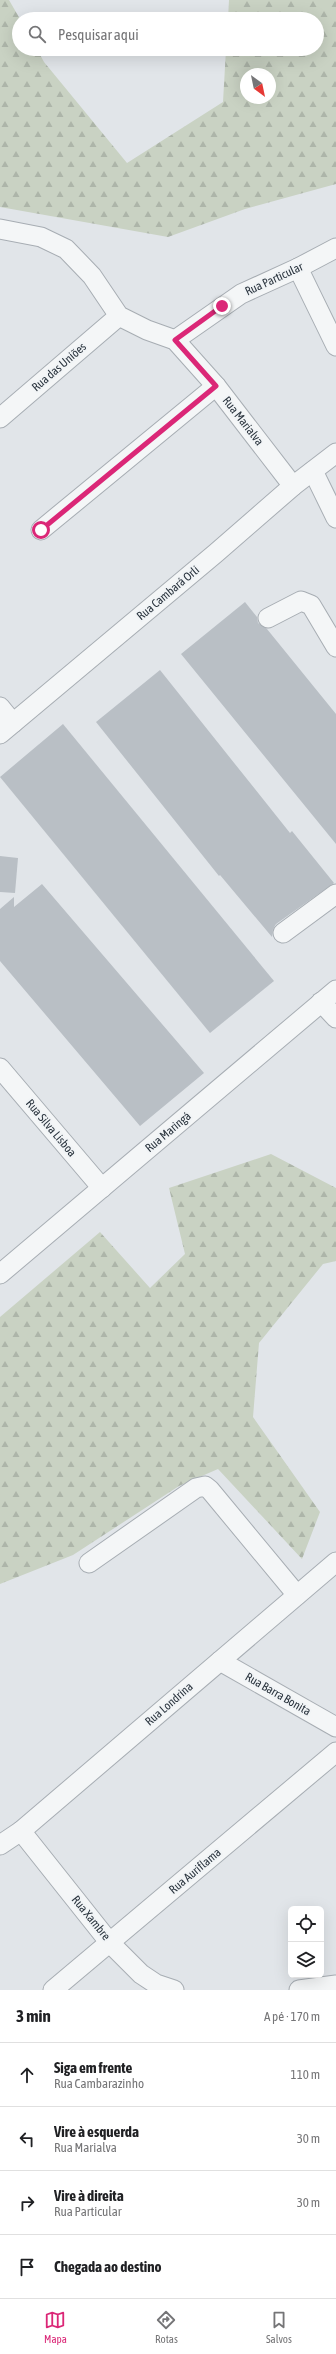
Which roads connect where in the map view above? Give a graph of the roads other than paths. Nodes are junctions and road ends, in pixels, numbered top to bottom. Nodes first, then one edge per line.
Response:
1 (0, 229) edge
2 (336, 248) edge
3 (298, 268) junction
4 (119, 316) junction
5 (175, 340) junction
6 (336, 346) edge
7 (216, 386) junction
8 (0, 418) edge
9 (336, 453) edge
10 (313, 471) junction
11 (292, 486) junction
12 (336, 518) edge
13 (41, 530) dead end
14 (268, 618) dead end
15 (336, 647) edge
16 (0, 707) edge
17 (7, 728) edge
18 (336, 894) edge
19 (283, 932) dead end
20 (336, 990) edge
21 (321, 1002) junction
22 (336, 1018) edge
23 (0, 1068) edge
24 (102, 1188) junction
25 (0, 1274) edge
26 (336, 1562) edge
27 (89, 1563) dead end
28 (297, 1595) junction
29 (220, 1661) junction
30 (336, 1727) edge
31 (336, 1752) edge
32 (20, 1831) junction
33 (1, 1842) edge
34 (110, 1943) junction
35 (336, 1985) edge
36 (53, 1990) edge
37 (174, 1990) edge
38 (299, 1990) edge

1 - 4 street, Rua Marialva
2 - 3 street, Rua Particular
3 - 5 street, Rua Particular
3 - 6 street
4 - 5 street, Rua Marialva
4 - 8 street, Rua das Uniões
5 - 7 street, Rua Marialva
7 - 11 street, Rua Marialva
7 - 13 street
9 - 10 street, Rua Cambará Orli
10 - 11 street, Rua Cambará Orli
10 - 12 street
11 - 17 street, Rua Cambará Orli
14 - 15 street
16 - 17 street
18 - 19 street
20 - 21 street, Rua Maringá
21 - 22 street
21 - 24 street, Rua Maringá
23 - 24 street, Rua Silva Lisboa
24 - 25 street, Rua Maringá
26 - 28 street, Rua Londrina
27 - 28 street
28 - 29 street, Rua Londrina
29 - 30 street, Rua Barra Bonita
29 - 32 street, Rua Londrina
31 - 34 street, Rua Auriflama
32 - 33 street, Rua Londrina
32 - 34 street, Rua Xambre
34 - 36 street, Rua Auriflama
34 - 37 street, Rua Xambre
35 - 38 street

